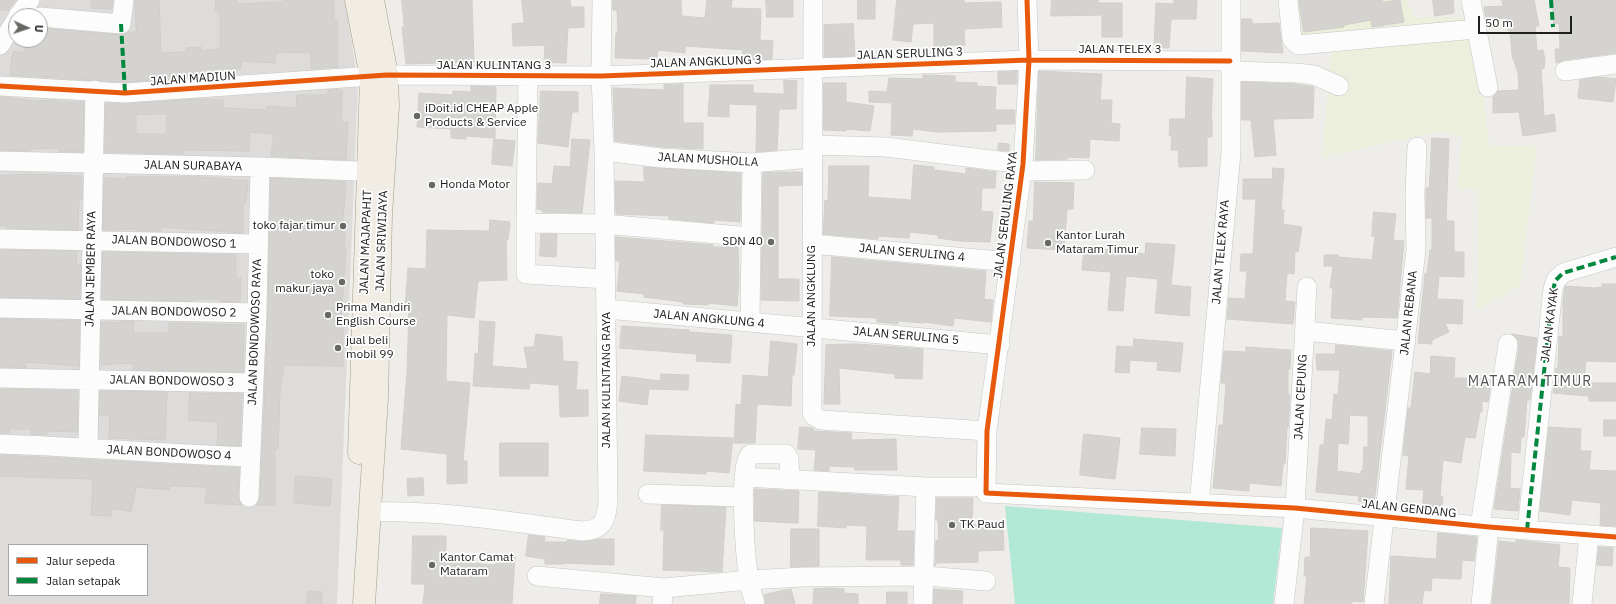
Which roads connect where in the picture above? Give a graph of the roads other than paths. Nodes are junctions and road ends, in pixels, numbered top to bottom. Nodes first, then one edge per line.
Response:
1 (124, 0) edge
2 (356, 0) edge
3 (373, 0) edge
4 (602, 0) edge
5 (813, 0) edge
6 (1027, 0) edge
7 (1231, 0) edge
8 (1288, 0) edge
9 (1471, 0) edge
10 (48, 19) edge
11 (1476, 29) junction
12 (8, 32) edge
13 (0, 45) edge
14 (1029, 60) junction
15 (1009, 61) joint
16 (1616, 64) edge
17 (1231, 66) junction
18 (812, 68) junction
19 (1565, 71) dead end
20 (379, 76) junction
21 (528, 76) junction
22 (601, 76) junction
23 (0, 86) edge
24 (1339, 86) dead end
25 (1488, 87) dead end
26 (95, 90) junction
27 (1417, 148) dead end
28 (604, 151) junction
29 (812, 151) junction
30 (0, 161) edge
31 (752, 163) junction
32 (94, 164) junction
33 (260, 167) junction
34 (1023, 167) junction
35 (1085, 170) dead end
36 (377, 172) junction
37 (526, 223) junction
38 (604, 224) junction
39 (750, 237) junction
40 (0, 238) edge
41 (91, 240) junction
42 (258, 244) junction
43 (812, 244) junction
44 (1616, 257) edge
45 (1011, 262) junction
46 (606, 279) junction
47 (1307, 287) dead end
48 (0, 308) edge
49 (607, 309) junction
50 (90, 310) junction
51 (256, 313) junction
52 (750, 322) junction
53 (812, 328) junction
54 (1305, 331) junction
55 (1406, 341) junction
56 (1508, 344) dead end
57 (1000, 345) junction
58 (0, 378) edge
59 (90, 379) junction
60 (254, 382) junction
61 (369, 398) junction
62 (987, 430) junction
63 (0, 444) edge
64 (88, 448) junction
65 (251, 457) junction
66 (744, 477) junction
67 (790, 479) junction
68 (926, 487) junction
69 (973, 487) dead end
70 (648, 494) dead end
71 (249, 497) dead end
72 (742, 497) junction
73 (1199, 504) junction
74 (1295, 508) junction
75 (370, 512) junction
76 (1383, 516) junction
77 (1485, 526) junction
78 (1527, 530) junction
79 (1589, 536) junction
80 (1616, 537) edge
81 (537, 576) dead end
82 (925, 576) junction
83 (749, 580) junction
84 (986, 581) dead end
85 (663, 596) edge
86 (350, 604) edge
87 (364, 604) edge
88 (755, 604) edge
89 (923, 604) edge
90 (1284, 604) edge
91 (1374, 604) edge
92 (1481, 604) edge
93 (1582, 604) edge

1 - 10 street
2 - 20 main road
3 - 20 main road, JALAN SRIWIJAYA
4 - 22 street, JALAN KULINTANG RAYA
5 - 18 street, JALAN ANGKLUNG
6 - 14 street, JALAN SERULING RAYA
7 - 17 street, JALAN TELEX RAYA
8 - 11 street
9 - 11 street
11 - 25 street
12 - 13 street
14 - 15 street, JALAN TELEX 3
14 - 17 street, JALAN TELEX 3
14 - 34 street, JALAN SERULING RAYA
15 - 18 street, JALAN SERULING 3
16 - 19 street
17 - 24 street, JALAN TELEX 3
17 - 73 street, JALAN TELEX RAYA
18 - 22 street, JALAN ANGKLUNG 3
18 - 29 street, JALAN ANGKLUNG
20 - 21 street, JALAN KULINTANG 3
20 - 26 street, JALAN MADIUN
20 - 36 main road, JALAN SRIWIJAYA
21 - 22 street, JALAN KULINTANG 3
21 - 37 street
22 - 28 street, JALAN KULINTANG RAYA
23 - 26 street, JALAN MADIUN
26 - 32 street, JALAN JEMBER RAYA
27 - 55 street, JALAN REBANA
28 - 31 street, JALAN MUSHOLLA
28 - 38 street, JALAN KULINTANG RAYA
29 - 31 street, JALAN MUSHOLLA
29 - 34 street, JALAN MUSHOLLA
29 - 43 street, JALAN ANGKLUNG
30 - 32 street, JALAN SURABAYA
31 - 39 street
32 - 33 street, JALAN SURABAYA
32 - 41 street, JALAN JEMBER RAYA
33 - 36 street, JALAN SURABAYA
33 - 42 street, JALAN BONDOWOSO RAYA
34 - 35 street, JALAN MUSHOLLA
34 - 45 street, JALAN SERULING RAYA
36 - 61 main road, JALAN SRIWIJAYA
37 - 38 street
37 - 46 street
38 - 39 street
38 - 46 street, JALAN KULINTANG RAYA
39 - 52 street
40 - 41 street, JALAN BONDOWOSO 1
41 - 42 street, JALAN BONDOWOSO 1
41 - 50 street, JALAN JEMBER RAYA
42 - 51 street, JALAN BONDOWOSO RAYA
43 - 45 street, JALAN SERULING 4
43 - 53 street, JALAN ANGKLUNG
44 - 78 street, JALAN KAYAK
45 - 57 street, JALAN SERULING RAYA
46 - 49 street, JALAN KULINTANG RAYA
47 - 54 street, JALAN CEPUNG
48 - 50 street, JALAN BONDOWOSO 2
49 - 52 street, JALAN ANGKLUNG 4
49 - 75 street, JALAN KULINTANG RAYA
50 - 51 street, JALAN BONDOWOSO 2
50 - 59 street, JALAN JEMBER RAYA
51 - 60 street, JALAN BONDOWOSO RAYA
52 - 53 street, JALAN ANGKLUNG 4
53 - 57 street, JALAN SERULING 5
53 - 62 street, JALAN ANGKLUNG
54 - 55 street
54 - 74 street, JALAN CEPUNG
55 - 76 street, JALAN REBANA
56 - 77 street
57 - 62 street, JALAN SERULING RAYA
58 - 59 street, JALAN BONDOWOSO 3
59 - 60 street, JALAN BONDOWOSO 3
59 - 64 street, JALAN JEMBER RAYA
60 - 65 street, JALAN BONDOWOSO RAYA
61 - 75 main road, JALAN SRIWIJAYA
61 - 86 main road
62 - 73 street, JALAN SERULING RAYA
63 - 64 street, JALAN BONDOWOSO 4
64 - 65 street, JALAN BONDOWOSO 4
65 - 71 street, JALAN BONDOWOSO RAYA
66 - 67 street
66 - 67 street
66 - 72 street
67 - 68 street
68 - 69 street
68 - 82 street
70 - 72 street
72 - 83 street
73 - 74 street, JALAN GENDANG
74 - 76 street, JALAN GENDANG
74 - 90 street, JALAN CEPUNG
75 - 87 main road, JALAN SRIWIJAYA
76 - 77 street, JALAN GENDANG
76 - 91 street, JALAN REBANA
77 - 78 street, JALAN GENDANG
77 - 92 street
78 - 79 street, JALAN GENDANG
79 - 80 street, JALAN GENDANG
79 - 93 street
81 - 85 street
82 - 83 street
82 - 84 street
82 - 89 street
83 - 85 street
83 - 88 street

